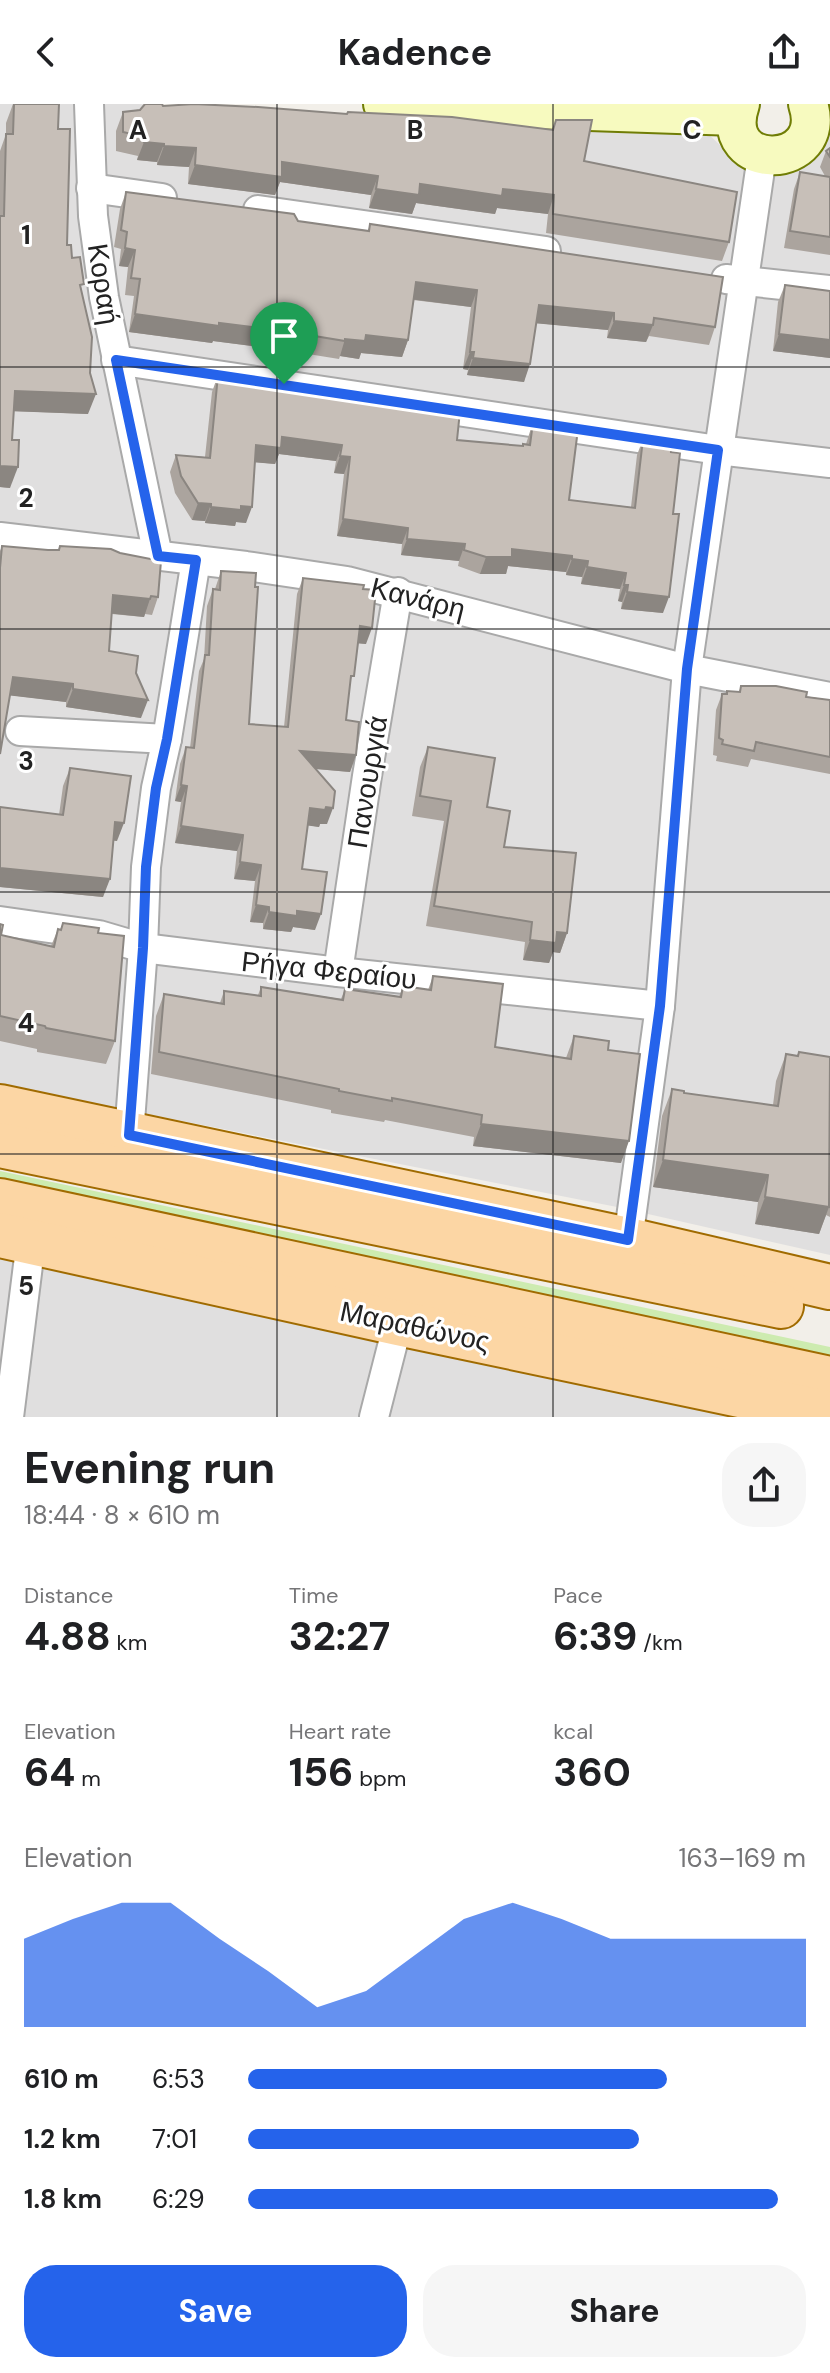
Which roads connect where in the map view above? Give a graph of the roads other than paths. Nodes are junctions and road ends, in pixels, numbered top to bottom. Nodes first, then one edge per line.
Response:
1 (89, 104) edge
2 (383, 104) edge
3 (738, 110) edge
4 (817, 112) edge
5 (762, 156) junction
6 (91, 188) junction
7 (185, 201) edge
8 (232, 207) edge
9 (574, 255) edge
10 (696, 274) edge
11 (742, 281) junction
12 (830, 290) edge
13 (116, 360) junction
14 (718, 450) junction
15 (830, 463) edge
16 (0, 537) edge
17 (158, 556) junction
18 (196, 560) junction
19 (398, 592) junction
20 (687, 669) junction
21 (830, 697) edge
22 (20, 731) dead end
23 (167, 739) junction
24 (0, 921) edge
25 (143, 948) junction
26 (338, 972) junction
27 (660, 1006) junction
28 (0, 1107) edge
29 (129, 1135) junction
30 (0, 1145) edge
31 (0, 1201) edge
32 (16, 1238) edge
33 (628, 1240) junction
34 (830, 1287) edge
35 (830, 1316) edge
36 (398, 1323) junction
37 (830, 1379) edge
38 (830, 1414) edge
39 (9, 1417) edge
40 (374, 1417) edge

1 - 6 street, Κοραή
2 - 3 street
3 - 5 street
4 - 5 street
5 - 11 street
6 - 7 street
6 - 13 street, Κοραή
8 - 9 street
10 - 11 street
11 - 12 street
11 - 14 street
13 - 14 street
13 - 17 street, Κοραή
14 - 15 street
14 - 20 street
16 - 17 street, Κανάρη
17 - 18 street, Κανάρη
18 - 19 street, Κανάρη
18 - 23 street
19 - 20 street, Κανάρη
19 - 26 street, Πανουργιά
20 - 21 street, Κανάρη
20 - 27 street
22 - 23 street
23 - 25 street
24 - 25 street, Ρήγα Φεραίου
25 - 26 street, Ρήγα Φεραίου
25 - 29 street
26 - 27 street, Ρήγα Φεραίου
27 - 33 street
28 - 29 main road
29 - 33 main road
30 - 35 main road
31 - 37 main road, Μαραθώνος
32 - 36 main road, Μαραθώνος
32 - 39 street
33 - 34 main road
36 - 38 main road, Μαραθώνος
36 - 40 street

